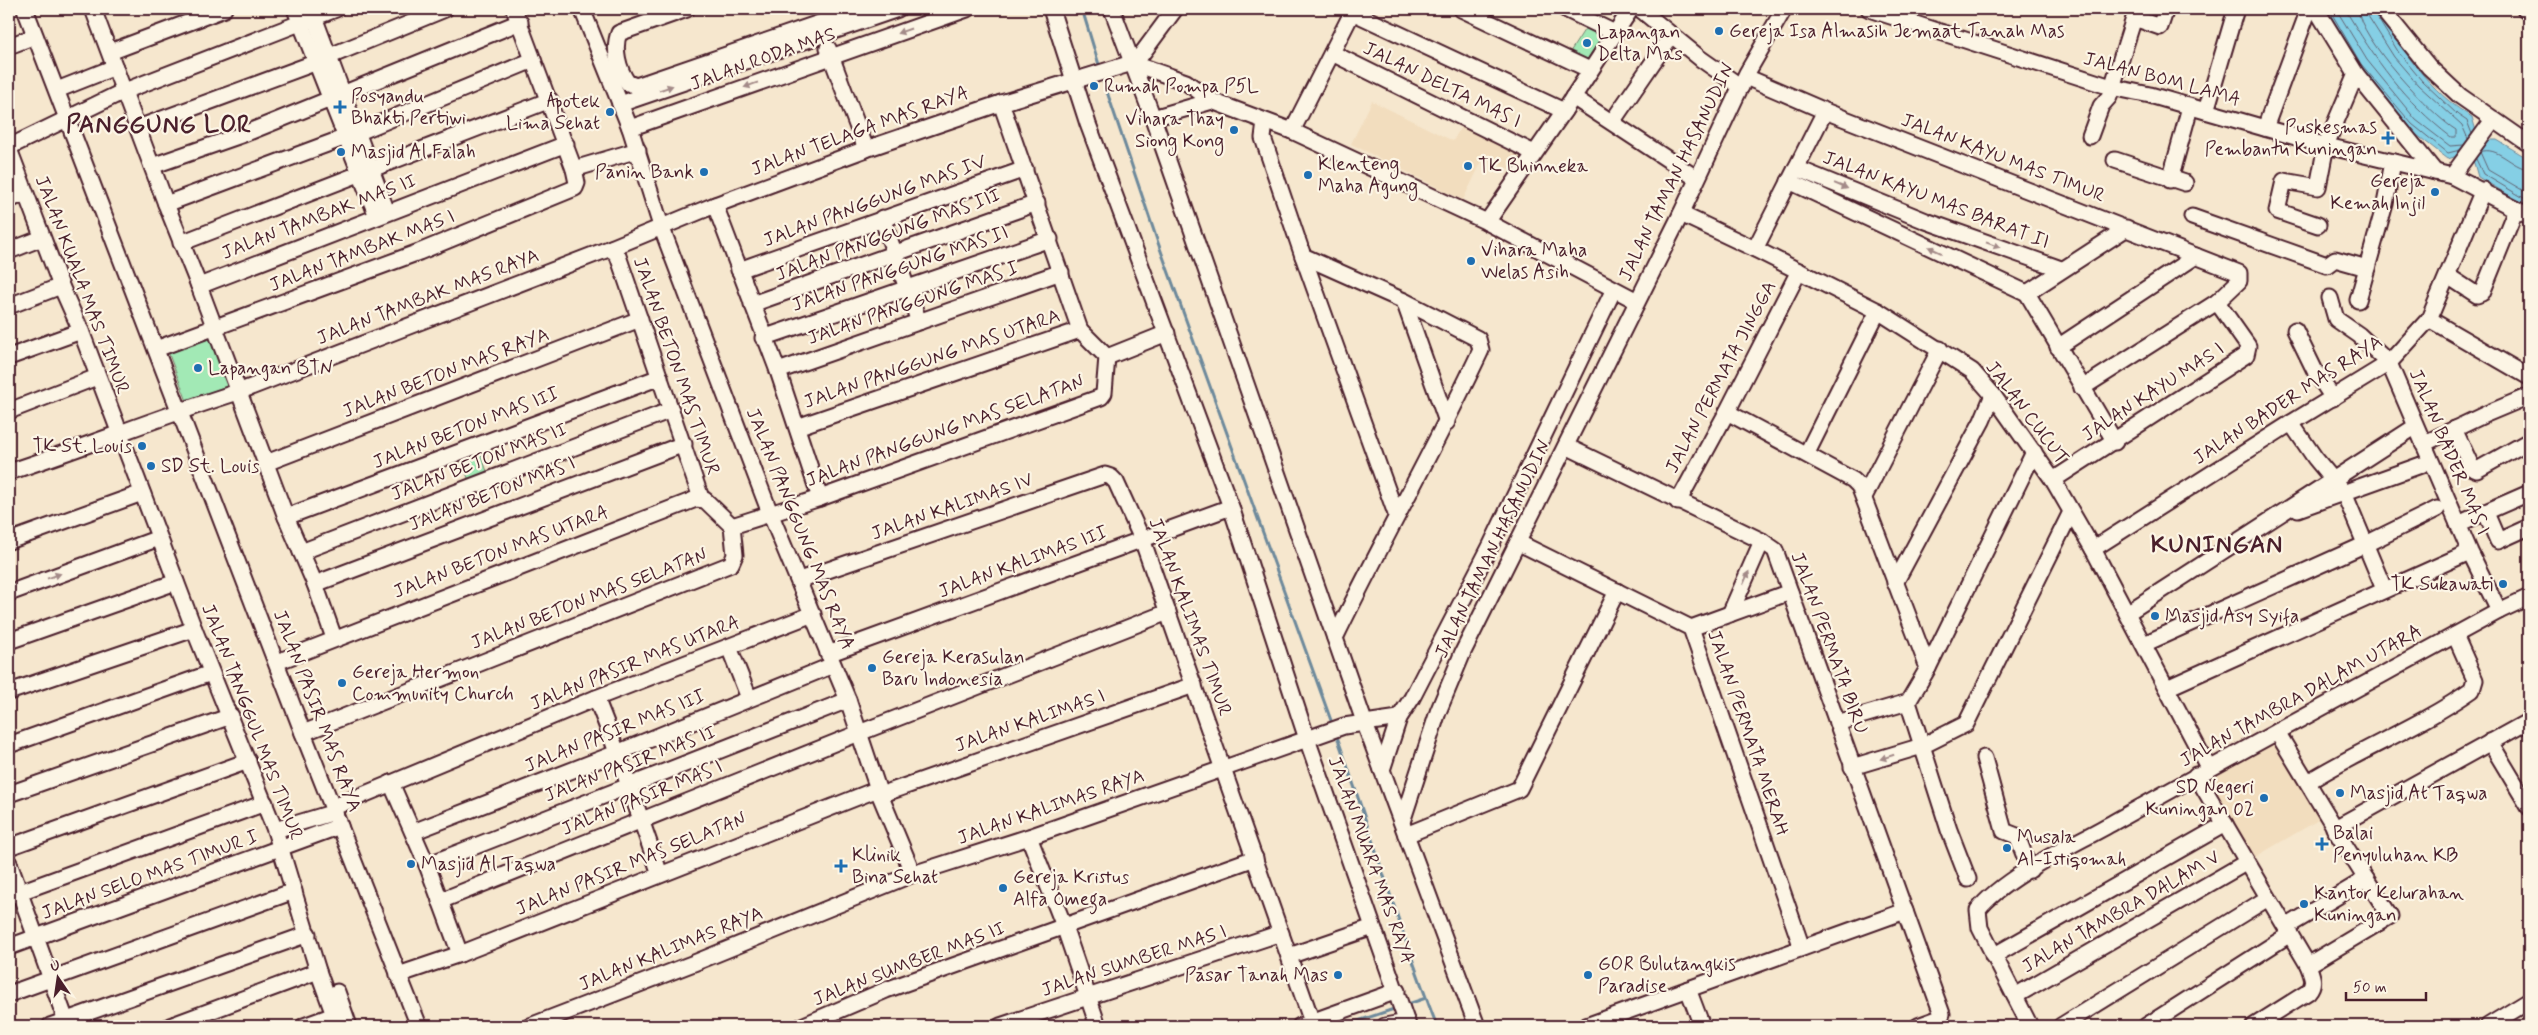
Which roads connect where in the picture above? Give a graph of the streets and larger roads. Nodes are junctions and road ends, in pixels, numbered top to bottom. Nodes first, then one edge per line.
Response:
1 (25, 9) edge
2 (224, 9) edge
3 (336, 9) edge
4 (445, 9) edge
5 (582, 9) edge
6 (687, 9) edge
7 (860, 9) edge
8 (898, 9) edge
9 (967, 9) edge
10 (1050, 9) edge
11 (1112, 9) edge
12 (1175, 9) edge
13 (1461, 9) edge
14 (1565, 9) edge
15 (1631, 9) edge
16 (1640, 9) edge
17 (1784, 9) edge
18 (1869, 9) edge
19 (2166, 9) edge
20 (2236, 9) edge
21 (2310, 9) edge
22 (2316, 9) edge
23 (2526, 9) edge
24 (98, 10) edge
25 (1353, 11) edge
26 (2386, 11) edge
27 (2529, 12) edge
28 (305, 14) edge
29 (2135, 14) edge
30 (517, 16) edge
31 (1615, 33) junction
32 (823, 35) junction
33 (35, 36) junction
34 (1671, 36) junction
35 (9, 46) edge
36 (110, 52) junction
37 (1332, 53) junction
38 (832, 56) junction
39 (323, 59) junction
40 (533, 60) junction
41 (1134, 61) junction
42 (115, 67) junction
43 (1590, 70) junction
44 (2356, 74) junction
45 (1078, 78) junction
46 (1743, 82) junction
47 (2111, 87) junction
48 (57, 90) junction
49 (124, 91) junction
50 (337, 95) junction
51 (1573, 98) junction
52 (550, 100) junction
53 (1212, 101) junction
54 (1001, 103) junction
55 (620, 104) junction
56 (2190, 107) junction
57 (1824, 111) junction
58 (2206, 111) junction
59 (1564, 112) junction
60 (1153, 118) junction
61 (68, 119) junction
62 (2493, 120) junction
63 (1265, 122) junction
64 (1612, 122) junction
65 (138, 128) junction
66 (630, 128) junction
67 (2265, 128) junction
68 (1292, 131) junction
69 (352, 135) junction
70 (2090, 136) dead end
71 (2529, 142) edge
72 (566, 144) junction
73 (2326, 145) junction
74 (9, 148) edge
75 (866, 149) junction
76 (638, 150) junction
77 (1534, 153) junction
78 (2115, 160) dead end
79 (2393, 162) junction
80 (152, 166) junction
81 (1025, 169) junction
82 (2456, 170) junction
83 (367, 172) junction
84 (2435, 172) junction
85 (1793, 174) junction
86 (576, 176) junction
87 (1696, 178) junction
88 (2483, 190) junction
89 (25, 194) junction
90 (9, 200) edge
91 (1037, 203) junction
92 (166, 204) junction
93 (715, 205) junction
94 (2523, 212) edge
95 (382, 214) junction
96 (1681, 214) junction
97 (2192, 217) dead end
98 (882, 218) junction
99 (1487, 222) junction
100 (2318, 225) dead end
101 (661, 226) junction
102 (2127, 228) junction
103 (42, 238) junction
104 (1050, 239) junction
105 (181, 243) junction
106 (611, 248) junction
107 (1755, 249) junction
108 (9, 251) edge
109 (895, 254) junction
110 (1303, 256) junction
111 (2196, 256) junction
112 (2367, 268) junction
113 (2061, 269) junction
114 (739, 270) junction
115 (1799, 271) junction
116 (1061, 272) junction
117 (2448, 276) junction
118 (61, 286) junction
119 (199, 286) junction
120 (908, 288) junction
121 (1614, 289) junction
122 (2026, 294) junction
123 (2330, 298) dead end
124 (2358, 300) dead end
125 (1404, 301) junction
126 (1637, 301) junction
127 (2217, 302) junction
128 (752, 304) junction
129 (9, 306) edge
130 (1878, 311) junction
131 (640, 319) junction
132 (2428, 319) junction
133 (920, 322) junction
134 (213, 328) junction
135 (1080, 330) junction
136 (2294, 330) dead end
137 (81, 331) junction
138 (1167, 333) junction
139 (763, 338) junction
140 (2058, 347) junction
141 (156, 349) junction
142 (1940, 349) junction
143 (9, 357) edge
144 (1107, 357) junction
145 (2389, 363) junction
146 (778, 371) junction
147 (2528, 373) edge
148 (97, 377) junction
149 (660, 377) junction
150 (2082, 388) junction
151 (238, 392) junction
152 (1993, 395) junction
153 (2529, 396) edge
154 (2332, 398) junction
155 (9, 410) edge
156 (180, 410) junction
157 (671, 410) junction
158 (1727, 412) junction
159 (1447, 422) junction
160 (2291, 423) junction
161 (797, 427) junction
162 (2454, 429) junction
163 (2410, 430) dead end
164 (120, 435) junction
165 (2529, 441) edge
166 (2114, 442) junction
167 (684, 444) junction
168 (2423, 444) junction
169 (1566, 446) junction
170 (2034, 452) junction
171 (1807, 453) junction
172 (266, 463) junction
173 (2421, 465) dead end
174 (9, 472) edge
175 (2053, 480) junction
176 (2332, 480) junction
177 (1116, 482) joint
178 (142, 492) junction
179 (2529, 493) edge
180 (2344, 494) junction
181 (1864, 497) junction
182 (701, 498) junction
183 (820, 498) junction
184 (1678, 502) junction
185 (1231, 507) junction
186 (2437, 510) dead end
187 (2071, 512) junction
188 (770, 513) junction
189 (2486, 513) junction
190 (1396, 514) junction
191 (286, 517) junction
192 (2276, 517) junction
193 (2458, 524) junction
194 (732, 526) junction
195 (2529, 527) edge
196 (159, 538) junction
197 (1142, 539) junction
198 (9, 541) edge
199 (1762, 541) junction
200 (1520, 543) junction
201 (2366, 544) junction
202 (2093, 549) junction
203 (301, 552) junction
204 (2465, 554) dead end
205 (799, 580) junction
206 (176, 582) junction
207 (1895, 583) junction
208 (315, 584) junction
209 (2384, 589) junction
210 (1616, 591) junction
211 (1790, 592) junction
212 (9, 593) edge
213 (2529, 597) edge
214 (2499, 611) junction
215 (1168, 612) junction
216 (2127, 613) junction
217 (813, 614) junction
218 (1730, 614) junction
219 (1691, 628) junction
220 (194, 629) junction
221 (2455, 635) junction
222 (334, 638) junction
223 (1335, 638) junction
224 (9, 641) edge
225 (2144, 644) junction
226 (729, 647) junction
227 (830, 660) junction
228 (277, 662) junction
229 (1928, 668) junction
230 (211, 673) junction
231 (1194, 685) junction
232 (2167, 688) junction
233 (9, 692) edge
234 (596, 698) junction
235 (749, 698) junction
236 (848, 700) junction
237 (1908, 702) junction
238 (231, 716) junction
239 (1399, 718) junction
240 (2529, 721) edge
241 (1837, 723) junction
242 (1365, 724) junction
243 (2277, 732) junction
244 (303, 733) junction
245 (859, 733) junction
246 (1314, 737) junction
247 (2490, 742) junction
248 (9, 745) edge
249 (1922, 746) junction
250 (618, 752) junction
251 (1984, 758) dead end
252 (248, 761) junction
253 (1852, 767) junction
254 (1223, 768) junction
255 (1382, 770) junction
256 (2203, 772) junction
257 (2308, 782) junction
258 (391, 783) junction
259 (628, 787) junction
260 (2525, 789) edge
261 (879, 792) junction
262 (9, 794) edge
263 (264, 803) junction
264 (2529, 807) edge
265 (336, 815) junction
266 (641, 821) junction
267 (2225, 824) junction
268 (1404, 828) junction
269 (2334, 828) junction
270 (275, 830) junction
271 (412, 832) junction
272 (1029, 838) junction
273 (9, 847) edge
274 (281, 848) junction
275 (1255, 858) junction
276 (2247, 862) junction
277 (9, 863) edge
278 (427, 865) junction
279 (2030, 870) junction
280 (660, 874) junction
281 (913, 874) junction
282 (1968, 879) dead end
283 (2366, 879) junction
284 (12, 891) edge
285 (294, 891) junction
286 (2268, 898) junction
287 (440, 901) junction
288 (1905, 911) junction
289 (1064, 926) junction
290 (1373, 927) junction
291 (2288, 931) junction
292 (1281, 933) junction
293 (308, 934) junction
294 (33, 939) junction
295 (9, 948) edge
296 (1802, 948) junction
297 (460, 954) junction
298 (1289, 956) junction
299 (1993, 956) junction
300 (2308, 965) junction
301 (398, 975) junction
302 (321, 978) junction
303 (47, 980) junction
304 (1688, 989) junction
305 (1398, 993) junction
306 (9, 994) edge
307 (2015, 996) junction
308 (1087, 997) junction
309 (2529, 1001) edge
310 (336, 1021) edge
311 (1407, 1022) edge
312 (61, 1024) edge
313 (1306, 1024) edge
314 (170, 1026) edge
315 (304, 1026) edge
316 (350, 1026) edge
317 (419, 1026) edge
318 (530, 1026) edge
319 (802, 1026) edge
320 (1000, 1026) edge
321 (1098, 1026) edge
322 (1386, 1026) edge
323 (1477, 1026) edge
324 (1586, 1026) edge
325 (1702, 1026) edge
326 (1918, 1026) edge
327 (2030, 1026) edge
328 (2061, 1026) edge
329 (2146, 1026) edge
330 (2254, 1026) edge
331 (2488, 1026) edge

1 - 33 street, JALAN PASIR MAS RAYA
2 - 36 street
3 - 28 street
4 - 39 street
5 - 55 street
6 - 7 street
8 - 32 street, JALAN RODA MAS
9 -> 38 street, JALAN RODA MAS
10 - 45 street, JALAN MUARA MAS RAYA
11 - 41 street
12 - 41 street
13 - 43 street
14 - 31 street
15 - 31 street
16 - 34 street, JALAN KAYU MAS TIMUR
17 - 46 street, JALAN TAMAN HASANUDIN
18 - 47 street, JALAN BOM LAMA
19 - 29 street
20 - 58 street
21 - 67 street
22 - 44 street
23 - 27 street
24 - 36 street
25 - 37 street
25 - 59 street
26 - 62 street
28 - 39 street
28 - 49 street
29 - 47 street
30 - 40 street
30 - 50 street
31 - 43 street
32 - 38 street
55 -> 32 street, JALAN RODA MAS
33 - 35 street
33 - 48 street, JALAN PASIR MAS RAYA
34 - 46 street, JALAN KAYU MAS TIMUR
34 - 64 street
36 - 42 street
37 - 68 street
37 - 77 street, JALAN DELTA MAS I
38 -> 66 street, JALAN RODA MAS
38 - 75 street
39 - 50 street
39 - 65 street
40 - 52 street
40 - 69 street
41 - 45 street, JALAN TELAGA MAS RAYA
41 - 53 street, JALAN TAMAN HASANUDIN
41 - 60 street
42 - 48 street
42 - 49 street
43 - 51 street
44 - 73 street
44 - 84 street
45 - 54 street, JALAN TELAGA MAS RAYA
45 - 138 street, JALAN MUARA MAS RAYA
46 - 57 street, JALAN KAYU MAS TIMUR
46 - 87 street, JALAN TAMAN HASANUDIN
47 - 56 street, JALAN BOM LAMA
47 - 70 street
48 - 61 street, JALAN PASIR MAS RAYA
49 - 61 street
49 - 65 street
50 - 69 street
50 - 80 street
51 - 59 street
51 - 64 street
52 - 72 street
52 - 83 street
53 - 60 street
53 - 63 street, JALAN TAMAN HASANUDIN
54 - 75 street, JALAN TELAGA MAS RAYA
54 - 81 street
55 - 66 street
56 - 58 street, JALAN BOM LAMA
56 - 78 street
57 - 85 street
57 - 102 street, JALAN KAYU MAS TIMUR
58 - 67 street, JALAN BOM LAMA
59 - 77 street
60 - 223 street
61 - 74 street
61 - 141 street, JALAN PASIR MAS RAYA
62 - 71 street
62 - 82 street
63 - 68 street, JALAN TAMAN HASANUDIN
63 - 110 street
64 - 87 street
65 - 80 street
66 - 76 street
67 - 73 street, JALAN BOM LAMA
68 - 99 street, JALAN TAMAN HASANUDIN
69 - 83 street
69 - 92 street
72 - 86 street
72 - 95 street, JALAN TAMBAK MAS II
73 - 79 street, JALAN BOM LAMA
73 - 100 street
74 - 89 street, JALAN KUALA MAS TIMUR
75 - 93 street, JALAN TELAGA MAS RAYA
76 - 86 street, JALAN TAMBAK MAS I
76 - 101 street
77 - 99 street
79 - 84 street, JALAN BOM LAMA
79 - 112 street
80 - 92 street
81 - 91 street
81 - 98 street, JALAN PANGGUNG MAS IV
82 - 84 street, JALAN BOM LAMA
82 - 88 street, JALAN BOM LAMA
83 - 95 street
83 - 105 street
85 - 107 street
85 -> 113 street, JALAN KAYU MAS BARAT II
122 -> 85 street
86 - 134 street, JALAN TAMBAK MAS I
87 - 96 street, JALAN TAMAN HASANUDIN
88 - 94 street, JALAN BOM LAMA
88 - 117 street, JALAN BADER MAS RAYA
89 - 90 street
89 - 103 street, JALAN KUALA MAS TIMUR
91 - 104 street
91 - 109 street, JALAN PANGGUNG MAS III
92 - 105 street
93 - 101 street, JALAN TELAGA MAS RAYA
93 - 114 street
94 - 117 street
95 - 119 street, JALAN TAMBAK MAS II
96 - 107 street, JALAN CUCUT
96 - 126 street, JALAN TAMAN HASANUDIN
97 - 112 street
98 - 109 street
98 - 114 street, JALAN PANGGUNG MAS IV
99 - 121 street, JALAN TAMAN HASANUDIN
101 - 106 street, JALAN TAMBAK MAS RAYA
101 - 188 street, JALAN PANGGUNG MAS RAYA
102 - 111 street, JALAN KAYU MAS TIMUR
102 - 113 street
103 - 108 street
103 - 118 street, JALAN KUALA MAS TIMUR
104 - 116 street
104 - 120 street, JALAN PANGGUNG MAS II
105 - 119 street
106 - 131 street, JALAN BETON MAS TIMUR
106 - 151 street, JALAN TAMBAK MAS RAYA
107 - 115 street, JALAN CUCUT
109 - 120 street
109 - 128 street, JALAN PANGGUNG MAS III
110 - 125 street
110 - 190 street
111 - 127 street, JALAN KAYU MAS TIMUR
111 - 140 street
112 - 124 street
113 - 122 street
114 - 128 street
115 - 130 street, JALAN CUCUT
115 - 158 street, JALAN PERMATA JINGGA
116 - 133 street, JALAN PANGGUNG MAS I
116 - 135 street
117 - 132 street, JALAN BADER MAS RAYA
118 - 129 street
118 - 137 street, JALAN KUALA MAS TIMUR
119 - 134 street
120 - 133 street
120 - 139 street, JALAN PANGGUNG MAS II
121 - 126 street, JALAN TAMAN HASANUDIN
121 - 239 street, JALAN TAMAN HASANUDIN
122 - 140 street
123 - 145 street, JALAN BADER MAS I
125 - 159 street
125 - 159 street
126 - 169 street, JALAN TAMAN HASANUDIN
127 - 150 street
127 - 166 street, JALAN KAYU MAS I
128 - 139 street
130 - 142 street, JALAN CUCUT
130 - 171 street
131 - 149 street, JALAN BETON MAS TIMUR
131 - 172 street, JALAN BETON MAS RAYA
132 - 145 street, JALAN BADER MAS RAYA
132 - 147 street
133 - 146 street, JALAN PANGGUNG MAS I
134 - 141 street, JALAN TAMBAK MAS I
134 - 151 street
135 - 144 street
135 - 161 street, JALAN PANGGUNG MAS UTARA
136 - 154 street
137 - 143 street
137 - 148 street, JALAN KUALA MAS TIMUR
138 - 144 street
138 - 185 street, JALAN MUARA MAS RAYA
139 - 146 street
140 - 150 street
141 - 156 street, JALAN PASIR MAS RAYA
142 - 152 street, JALAN CUCUT
142 - 181 street
144 - 183 street, JALAN PANGGUNG MAS SELATAN
145 - 154 street, JALAN BADER MAS RAYA
145 - 168 street, JALAN BADER MAS I
146 - 161 street
148 - 155 street
148 - 164 street, JALAN KUALA MAS TIMUR
149 - 157 street, JALAN BETON MAS TIMUR
149 - 191 street, JALAN BETON MAS III
150 - 166 street
151 - 156 street, JALAN TAMBAK MAS RAYA
151 - 172 street
152 - 170 street, JALAN CUCUT
152 - 207 street
153 - 162 street
154 - 160 street, JALAN BADER MAS RAYA
156 - 164 street, JALAN TAMBAK MAS RAYA
156 - 228 street, JALAN PASIR MAS RAYA
157 - 167 street, JALAN BETON MAS TIMUR
157 - 203 street, JALAN BETON MAS II
158 - 171 street
158 - 184 street, JALAN PERMATA JINGGA
159 - 190 street
160 - 176 street
160 - 202 street, JALAN BADER MAS RAYA
161 - 183 street
162 - 165 street
162 - 168 street
163 - 176 street
164 - 174 street, JALAN TAMBAK MAS RAYA
164 - 178 street, JALAN TANGGUL MAS TIMUR
166 - 175 street, JALAN KAYU MAS I
167 - 182 street, JALAN BETON MAS TIMUR
167 - 208 street, JALAN BETON MAS I
168 - 193 street, JALAN BADER MAS I
169 - 184 street, JALAN PERMATA BIRU
169 - 200 street, JALAN TAMAN HASANUDIN
170 - 175 street, JALAN CUCUT
170 - 229 street
171 - 181 street
172 - 191 street
173 - 180 street
175 - 187 street, JALAN CUCUT
176 - 180 street
176 - 192 street
177 - 197 street, JALAN KALIMAS TIMUR
177 - 205 street, JALAN KALIMAS IV
178 - 196 street, JALAN TANGGUL MAS TIMUR
178 - 198 street
179 - 189 street
180 - 192 street
180 - 201 street
181 - 207 street
182 - 194 street
182 - 222 street, JALAN BETON MAS UTARA
183 - 188 street, JALAN PANGGUNG MAS SELATAN
184 - 199 street, JALAN PERMATA BIRU
185 - 197 street, JALAN KALIMAS III
185 - 246 street, JALAN MUARA MAS RAYA
186 - 201 street
187 - 202 street, JALAN CUCUT
187 - 249 street
188 - 194 street
188 - 205 street, JALAN PANGGUNG MAS RAYA
189 - 193 street
189 - 195 street
190 - 223 street
191 - 203 street
192 - 216 street
193 - 214 street, JALAN BADER MAS I
194 - 244 street, JALAN BETON MAS SELATAN
196 - 206 street, JALAN TANGGUL MAS TIMUR
212 -> 196 street
197 - 215 street, JALAN KALIMAS TIMUR
197 - 227 street, JALAN KALIMAS III
199 - 211 street, JALAN PERMATA BIRU
218 -> 199 street
200 - 210 street, JALAN PERMATA MERAH
200 - 268 street, JALAN TAMAN HASANUDIN
201 - 209 street
201 - 225 street
202 - 216 street, JALAN CUCUT
203 - 208 street
204 - 209 street
205 - 217 street, JALAN PANGGUNG MAS RAYA
206 - 220 street, JALAN TANGGUL MAS TIMUR
206 - 224 street
207 - 229 street
208 - 222 street
209 - 232 street
210 - 219 street, JALAN PERMATA MERAH
210 - 268 street
211 - 218 street
211 - 241 street, JALAN PERMATA BIRU
213 - 214 street, JALAN TAMBRA DALAM UTARA
214 - 221 street, JALAN TAMBRA DALAM UTARA
215 - 231 street, JALAN KALIMAS TIMUR
215 - 245 street, JALAN PASIR MAS I
216 - 225 street, JALAN CUCUT
217 - 226 street, JALAN PASIR MAS UTARA
217 - 227 street, JALAN PANGGUNG MAS RAYA
218 - 219 street
219 - 296 street, JALAN PERMATA MERAH
220 - 230 street, JALAN TANGGUL MAS TIMUR
220 - 233 street
221 - 243 street, JALAN TAMBRA DALAM UTARA
221 - 257 street
222 - 228 street, JALAN BETON MAS UTARA
223 - 242 street
225 - 232 street, JALAN CUCUT
226 - 234 street, JALAN PASIR MAS UTARA
226 - 235 street
227 - 235 street, JALAN PASIR MAS III
227 - 236 street, JALAN PANGGUNG MAS RAYA
228 - 244 street, JALAN PASIR MAS RAYA
229 - 237 street
230 - 238 street, JALAN TANGGUL MAS TIMUR
230 - 248 street
231 - 254 street, JALAN KALIMAS TIMUR
231 - 261 street, JALAN KALIMAS I
232 - 256 street, JALAN CUCUT
234 - 250 street
234 - 258 street, JALAN PASIR MAS UTARA
235 - 250 street, JALAN PASIR MAS III
236 - 245 street, JALAN PANGGUNG MAS RAYA
236 - 259 street, JALAN PASIR MAS II
237 - 241 street
237 - 249 street
238 - 252 street, JALAN TANGGUL MAS TIMUR
238 - 262 street
239 - 242 street, JALAN KALIMAS RAYA
239 - 255 street, JALAN TAMAN HASANUDIN
240 - 247 street
241 - 253 street, JALAN PERMATA BIRU
242 - 246 street, JALAN KALIMAS RAYA
242 - 255 street
243 - 256 street, JALAN TAMBRA DALAM UTARA
243 - 257 street
244 - 265 street, JALAN PASIR MAS RAYA
245 - 261 street, JALAN PANGGUNG MAS RAYA
245 - 266 street, JALAN PASIR MAS I
246 - 254 street, JALAN KALIMAS RAYA
246 - 290 street, JALAN MUARA MAS RAYA
247 - 260 street
247 - 269 street
249 -> 253 street
249 - 282 street
250 - 259 street
250 - 271 street, JALAN PASIR MAS III
251 - 279 street
252 - 263 street, JALAN TANGGUL MAS TIMUR
252 - 273 street
253 - 288 street, JALAN PERMATA BIRU
254 - 272 street, JALAN KALIMAS RAYA
254 - 275 street, JALAN KALIMAS TIMUR
255 - 268 street
256 - 267 street, JALAN CUCUT
256 - 279 street, JALAN TAMBRA DALAM UTARA
257 - 269 street
258 - 265 street, JALAN PASIR MAS UTARA
258 - 271 street
259 - 266 street
259 - 278 street, JALAN PASIR MAS II
260 - 264 street
261 - 280 street, JALAN PASIR MAS SELATAN
261 - 281 street, JALAN PANGGUNG MAS RAYA
263 - 270 street, JALAN TANGGUL MAS TIMUR
263 - 284 street
265 - 270 street
265 - 274 street, JALAN SELO MAS TIMUR I
265 - 301 street, JALAN PASIR MAS RAYA
266 - 280 street
266 - 287 street, JALAN PASIR MAS I
267 - 276 street, JALAN CUCUT
267 - 299 street
268 - 323 street
269 - 283 street
270 - 274 street, JALAN TANGGUL MAS TIMUR
271 - 278 street
272 - 281 street, JALAN KALIMAS RAYA
272 - 289 street
274 - 285 street, JALAN TANGGUL MAS TIMUR
274 - 294 street, JALAN SELO MAS TIMUR I
275 - 289 street, JALAN SUMBER MAS II
275 - 292 street, JALAN KALIMAS TIMUR
276 - 286 street, JALAN CUCUT
276 - 307 street, JALAN TAMBRA DALAM V
277 - 284 street
278 - 287 street
279 - 299 street, JALAN TAMBRA DALAM UTARA
280 - 297 street, JALAN PASIR MAS SELATAN
281 - 318 street, JALAN KALIMAS RAYA
283 - 291 street
283 - 300 street
284 - 294 street
285 - 293 street, JALAN TANGGUL MAS TIMUR
285 - 303 street
286 - 291 street, JALAN CUCUT
286 - 328 street
287 - 297 street
288 - 296 street
288 - 326 street, JALAN PERMATA BIRU
289 - 308 street
289 - 319 street, JALAN SUMBER MAS II
290 - 298 street
290 - 305 street, JALAN MUARA MAS RAYA
291 - 300 street, JALAN CUCUT
291 - 329 street
292 - 298 street, JALAN KALIMAS TIMUR
292 - 308 street, JALAN SUMBER MAS I
293 - 302 street, JALAN TANGGUL MAS TIMUR
293 - 312 street
294 - 295 street, JALAN SELO MAS TIMUR I
294 - 303 street
296 - 304 street
297 - 301 street, JALAN PASIR MAS SELATAN
298 - 313 street, JALAN KALIMAS TIMUR
299 - 307 street, JALAN TAMBRA DALAM UTARA
300 - 330 street
301 - 317 street, JALAN PASIR MAS RAYA
302 - 310 street, JALAN TANGGUL MAS TIMUR
302 - 314 street
302 - 316 street
303 - 306 street
303 - 312 street
304 - 324 street
304 - 325 street
305 - 311 street, JALAN MUARA MAS RAYA
305 - 313 street
307 - 327 street, JALAN TAMBRA DALAM UTARA
308 - 320 street, JALAN SUMBER MAS I
308 - 321 street
309 - 331 street
310 - 315 street
311 - 322 street

